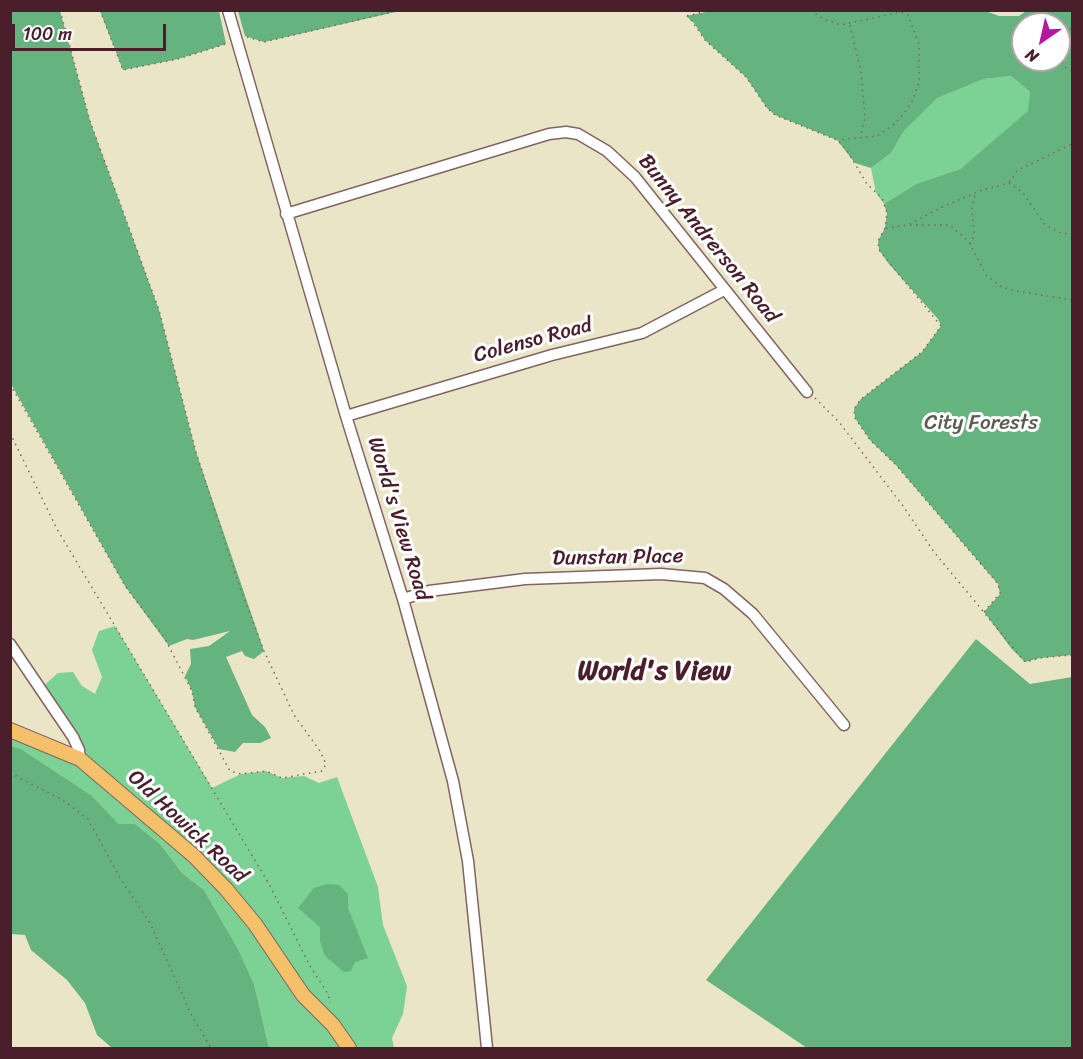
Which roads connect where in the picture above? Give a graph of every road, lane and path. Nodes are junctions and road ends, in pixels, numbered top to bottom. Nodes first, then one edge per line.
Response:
1 (60, 10) edge
2 (100, 10) edge
3 (228, 10) edge
4 (400, 10) edge
5 (684, 10) edge
6 (711, 10) edge
7 (811, 10) edge
8 (686, 16) junction
9 (1072, 23) edge
10 (850, 24) junction
11 (245, 36) dead end
12 (226, 44) dead end
13 (1072, 71) edge
14 (860, 137) junction
15 (837, 140) junction
16 (1072, 144) edge
17 (1009, 183) junction
18 (975, 195) junction
19 (286, 213) junction
20 (908, 225) junction
21 (885, 228) junction
22 (1072, 234) edge
23 (970, 244) junction
24 (724, 290) junction
25 (1072, 300) edge
26 (10, 384) edge
27 (807, 392) joint
28 (346, 416) junction
29 (10, 433) edge
30 (403, 599) junction
31 (984, 612) junction
32 (10, 644) edge
33 (1072, 655) edge
34 (844, 724) dead end
35 (10, 730) edge
36 (80, 759) junction
37 (10, 773) edge
38 (324, 1018) junction
39 (212, 1048) edge
40 (349, 1048) edge
41 (487, 1048) edge

1 - 26 path
2 - 12 path
3 - 19 street, World's View Road
4 - 11 path
5 - 8 path
6 - 8 path
7 - 10 path
8 - 15 path
9 - 13 path
10 - 14 path
10 - 14 path
14 - 15 path
15 - 21 path
16 - 17 path
17 - 18 path
17 - 22 path
18 - 20 path
18 - 23 path
19 - 24 street, Bunny Andrerson Road
19 - 28 street, World's View Road
20 - 21 path
20 - 23 path
21 - 31 path
23 - 25 path
24 - 27 street, Bunny Andrerson Road
24 - 28 street, Colenso Road
27 - 31 path
28 - 30 street, World's View Road
29 - 38 path
30 - 34 street, Dunstan Place
30 - 41 street, World's View Road
31 - 33 path
32 - 36 street
35 - 36 main road, Old Howick Road
36 - 38 main road, Old Howick Road
37 - 39 path
38 - 40 main road, Old Howick Road

